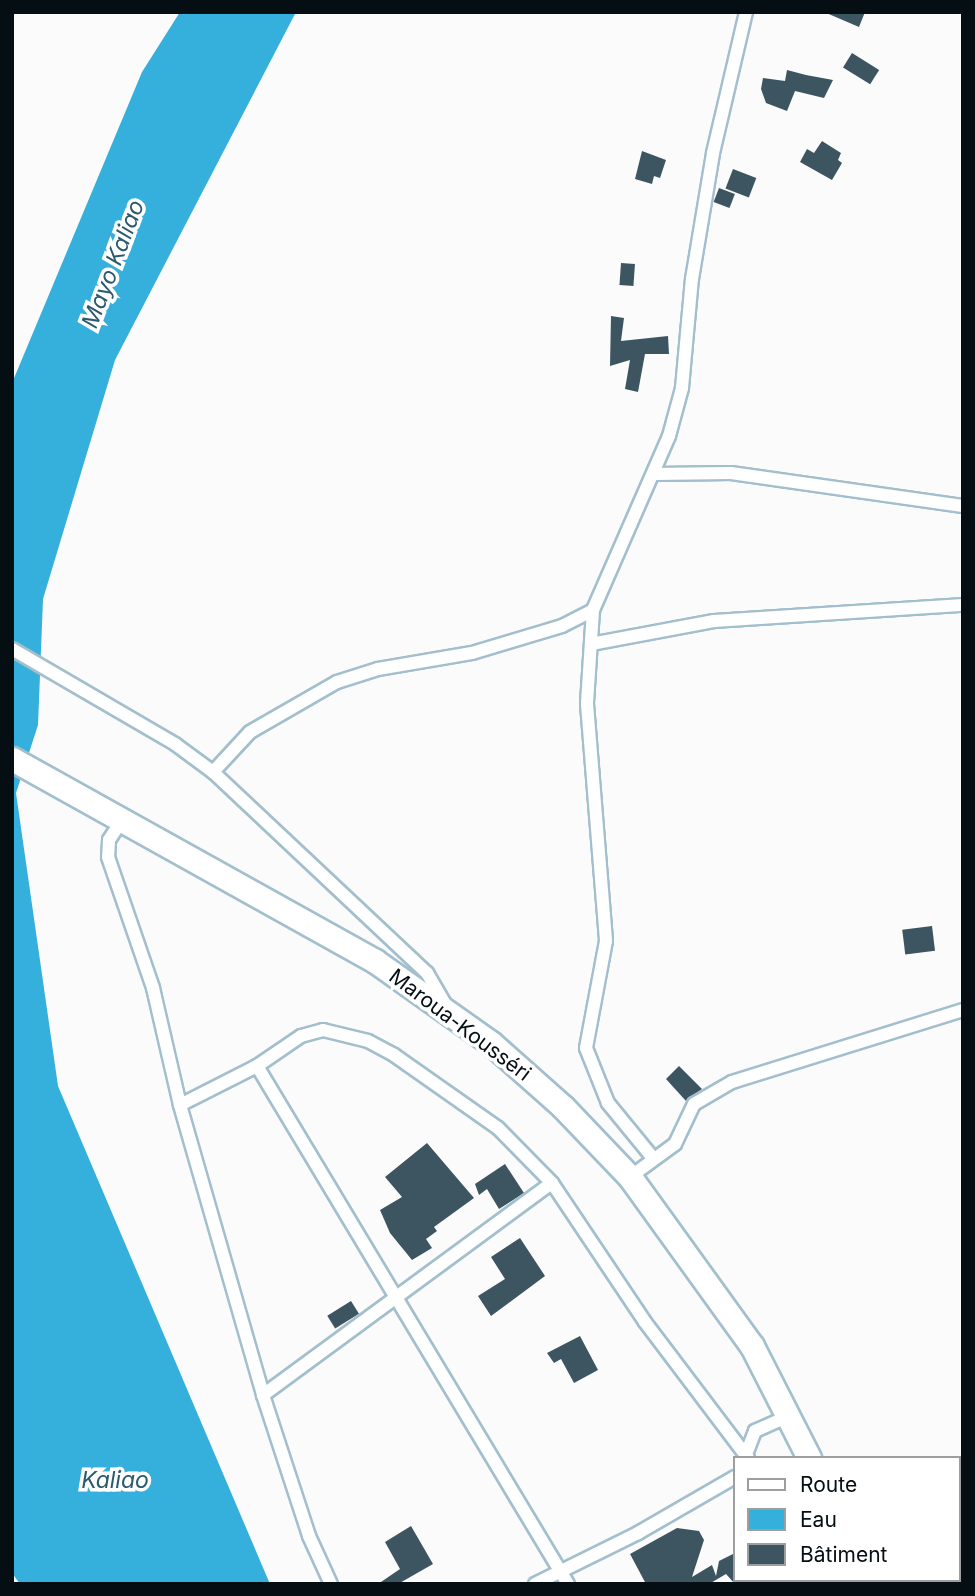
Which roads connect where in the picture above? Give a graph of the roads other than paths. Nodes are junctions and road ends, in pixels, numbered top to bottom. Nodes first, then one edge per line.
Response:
1 (746, 12) edge
2 (654, 474) junction
3 (963, 506) edge
4 (963, 605) edge
5 (593, 610) junction
6 (591, 644) junction
7 (12, 649) edge
8 (12, 760) edge
9 (213, 772) junction
10 (122, 820) junction
11 (963, 1010) edge
12 (449, 1013) junction
13 (257, 1066) junction
14 (180, 1105) junction
15 (653, 1158) junction
16 (630, 1177) junction
17 (552, 1183) junction
18 (397, 1300) junction
19 (263, 1395) junction
20 (791, 1415) junction
21 (746, 1456) edge
22 (808, 1456) edge
23 (734, 1478) edge
24 (561, 1571) junction
25 (331, 1584) edge
26 (535, 1584) edge
27 (568, 1584) edge

1 - 2 street
2 - 3 street
2 - 5 street
4 - 6 street
5 - 6 street
5 - 9 street
6 - 15 street
7 - 9 street
8 - 10 highway, Maroua-Kousséri
9 - 12 street
10 - 12 highway, Maroua-Kousséri
10 - 14 street
11 - 15 street
12 - 16 highway, Maroua-Kousséri
13 - 14 street
13 - 17 street
13 - 18 street
14 - 19 street
15 - 16 street
16 - 20 highway, Maroua-Kousséri
17 - 18 street
17 - 21 street
18 - 19 street
18 - 24 street
19 - 25 street
20 - 21 street
20 - 22 highway, Maroua-Kousséri
23 - 24 street
24 - 26 street
24 - 27 street

